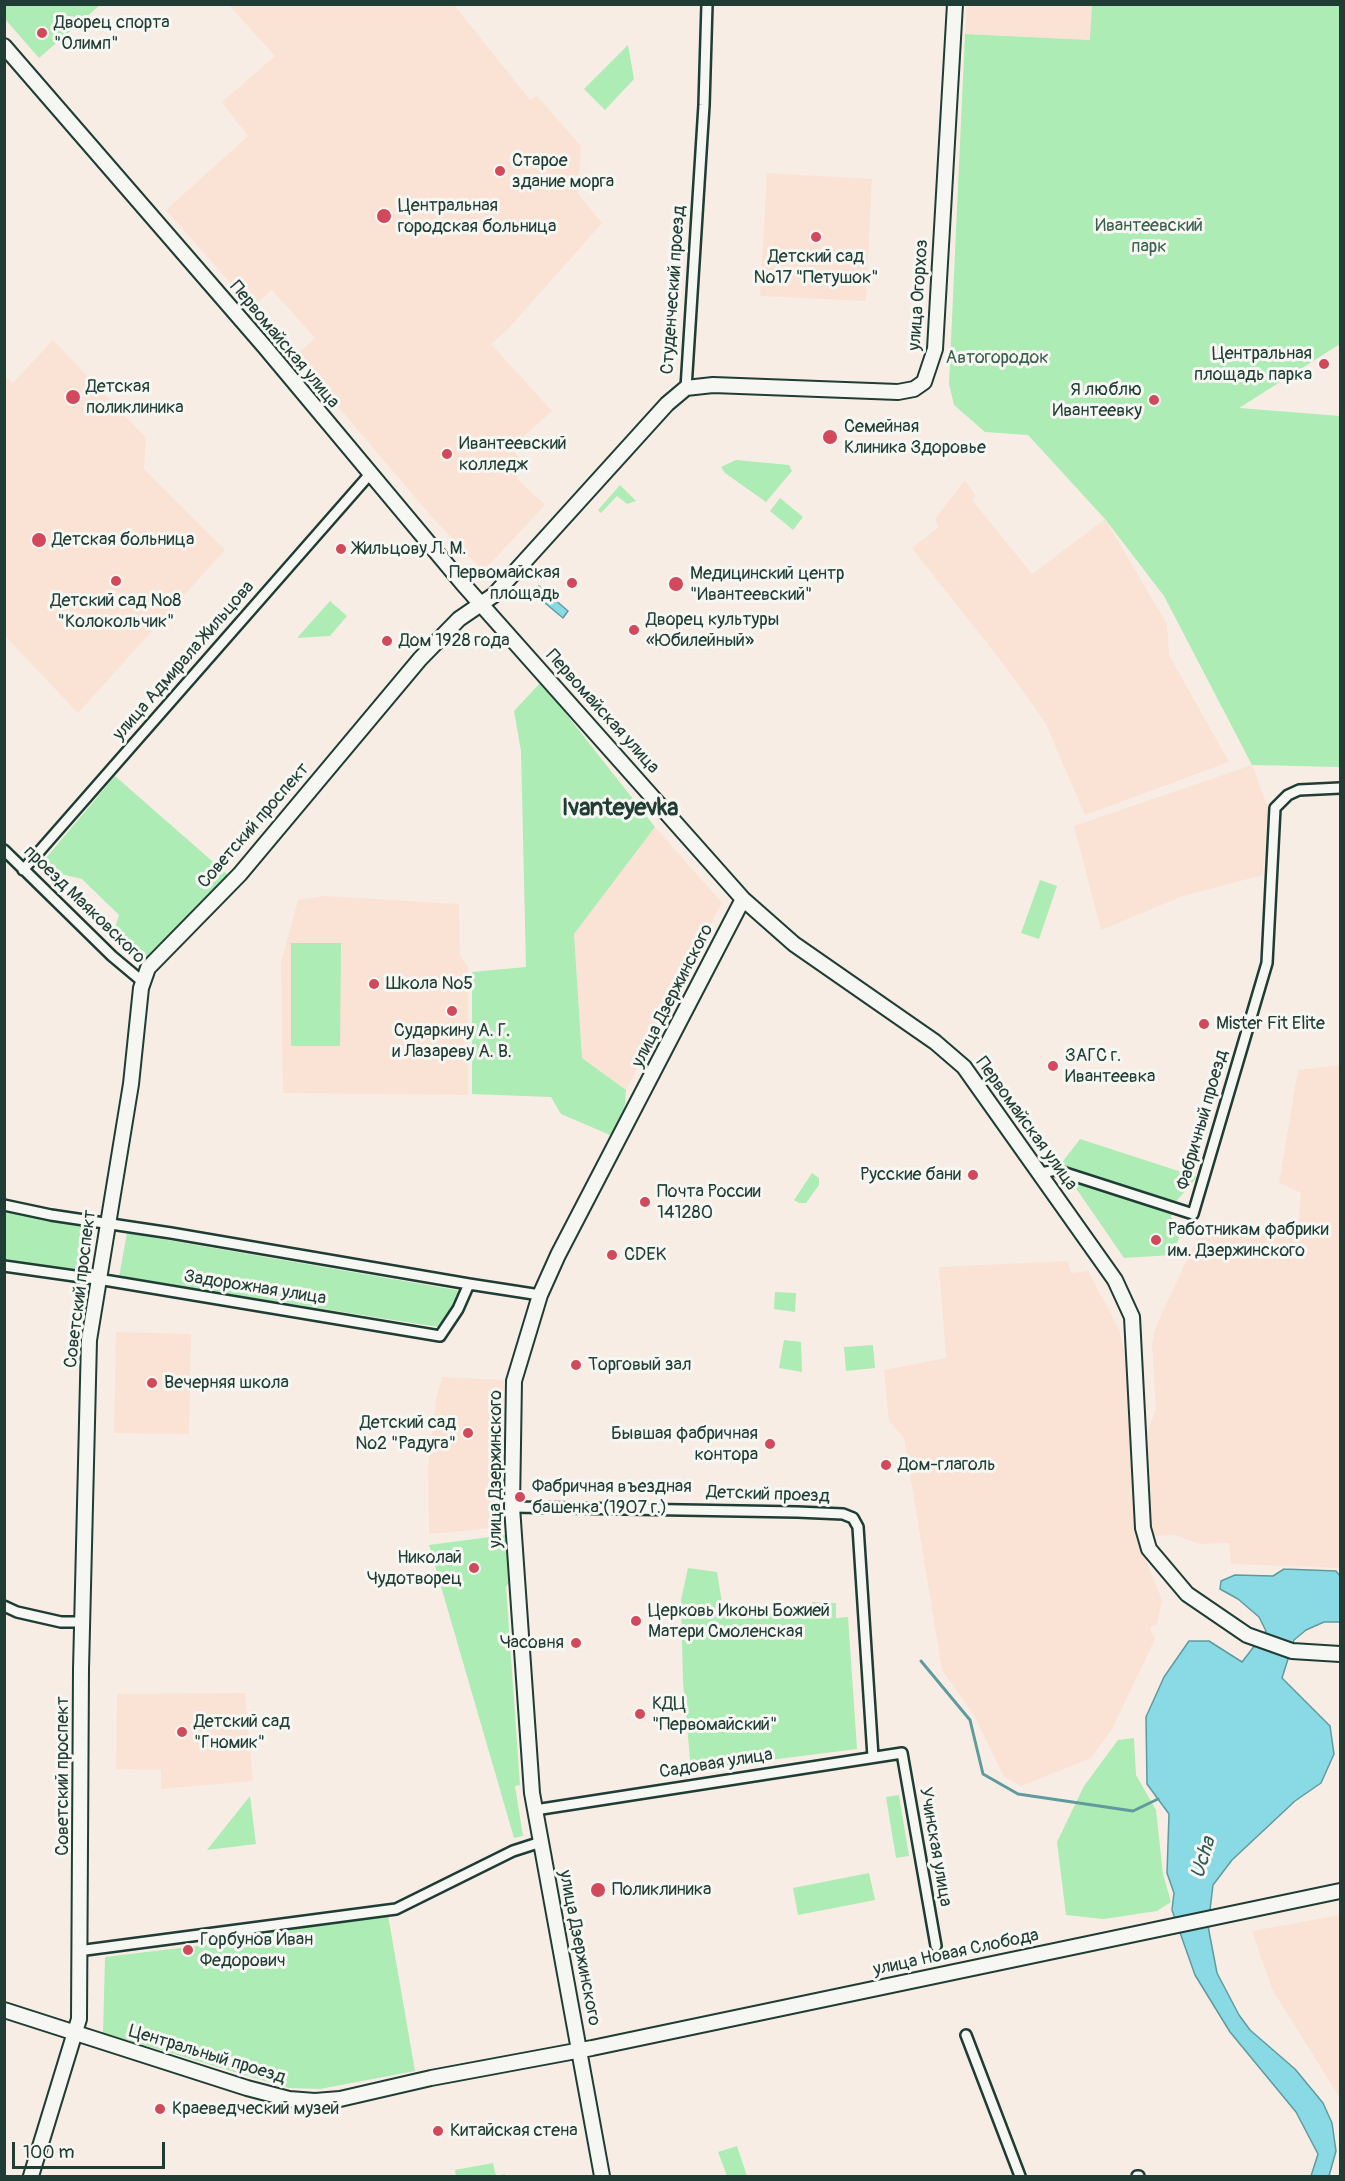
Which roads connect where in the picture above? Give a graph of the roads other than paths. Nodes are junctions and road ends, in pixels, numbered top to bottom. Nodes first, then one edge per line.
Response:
1 (707, 4) edge
2 (955, 4) edge
3 (4, 46) edge
4 (686, 388) junction
5 (370, 474) junction
6 (481, 604) junction
7 (1341, 788) edge
8 (4, 850) edge
9 (23, 870) junction
10 (743, 899) junction
11 (143, 982) junction
12 (1041, 1173) junction
13 (4, 1205) edge
14 (106, 1222) junction
15 (4, 1266) edge
16 (98, 1280) junction
17 (470, 1284) junction
18 (540, 1295) junction
19 (512, 1507) junction
20 (4, 1606) edge
21 (83, 1622) junction
22 (1341, 1654) edge
23 (902, 1753) joint
24 (873, 1757) junction
25 (535, 1810) junction
26 (541, 1842) junction
27 (1341, 1891) edge
28 (936, 1947) dead end
29 (78, 1951) junction
30 (4, 2010) edge
31 (76, 2034) junction
32 (966, 2035) dead end
33 (579, 2050) junction
34 (31, 2176) edge
35 (602, 2176) edge
36 (1020, 2176) edge

1 - 4 street, Студенческий проезд
2 - 4 street, улица Огорхоз
3 - 5 street, Первомайская улица
4 - 6 street, Студенческий проезд
5 - 6 street, Первомайская улица
5 - 9 street, улица Адмирала Жильцова
6 - 10 street, Первомайская улица
6 - 11 street, Советский проспект
7 - 12 street, Фабричный проезд
8 - 9 street, проезд Маяковского
9 - 11 street, проезд Маяковского
10 - 12 street, Первомайская улица
10 - 18 street, улица Дзержинского
11 - 14 street, Советский проспект
12 - 22 street, Первомайская улица
13 - 14 street
14 - 16 street, Советский проспект
14 - 17 street
15 - 16 street, Задорожная улица
16 - 17 street, Задорожная улица
16 - 21 street, Советский проспект
17 - 18 street
18 - 19 street, улица Дзержинского
19 - 24 street, Детский проезд
19 - 25 street, улица Дзержинского
20 - 21 street
21 - 29 street, Советский проспект
23 - 24 street, Садовая улица
23 - 28 street, Учинская улица
24 - 25 street, Садовая улица
25 - 26 street, улица Дзержинского
26 - 29 street
26 - 33 street, улица Дзержинского
27 - 33 street, улица Новая Слобода
29 - 31 street, Советский проспект
30 - 31 street, Центральный проезд
31 - 33 street, Центральный проезд
31 - 34 street, Советский проспект
32 - 36 street
33 - 35 street, улица Дзержинского

